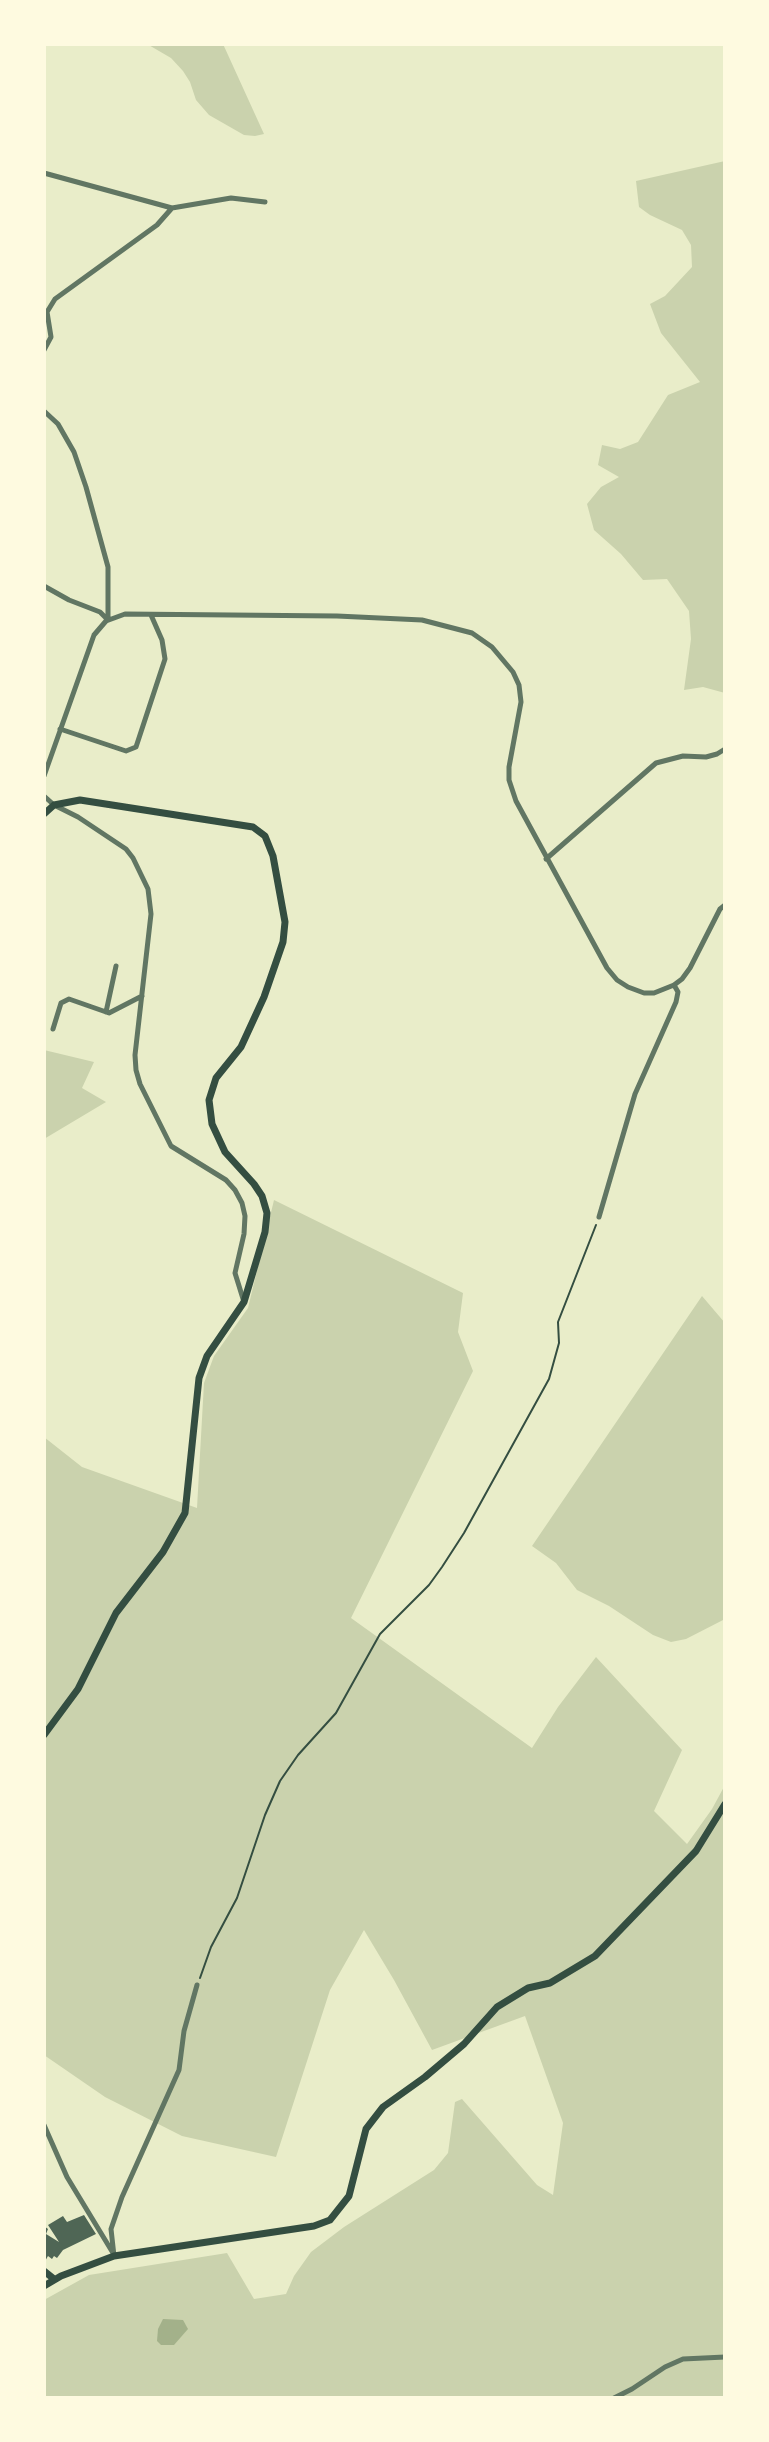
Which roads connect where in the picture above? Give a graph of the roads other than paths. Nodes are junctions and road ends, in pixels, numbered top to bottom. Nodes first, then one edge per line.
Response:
1 (44, 173) edge
2 (265, 202) dead end
3 (172, 208) junction
4 (44, 350) edge
5 (44, 411) edge
6 (44, 586) edge
7 (151, 615) junction
8 (108, 620) junction
9 (60, 729) junction
10 (725, 749) edge
11 (44, 776) edge
12 (44, 796) edge
13 (54, 805) junction
14 (44, 814) edge
15 (546, 859) junction
16 (725, 905) edge
17 (116, 966) dead end
18 (674, 985) junction
19 (142, 996) junction
20 (106, 1012) junction
21 (53, 1029) dead end
22 (599, 1217) road end
23 (244, 1302) junction
24 (44, 1735) edge
25 (725, 1804) edge
26 (197, 1985) road end
27 (44, 2125) edge
28 (114, 2256) junction
29 (44, 2271) edge
30 (54, 2279) junction
31 (44, 2286) edge
32 (725, 2357) edge
33 (614, 2398) edge

1 - 3 street
2 - 3 street
3 - 4 street
5 - 8 street
6 - 8 street
7 - 8 street
7 - 9 street
7 - 15 street
8 - 9 street
9 - 11 street
10 - 15 street
12 - 13 street
13 - 14 main road
13 - 19 street
13 - 23 main road
15 - 18 street
16 - 18 street
17 - 20 street
18 - 22 street
19 - 20 street
19 - 23 street
20 - 21 street
23 - 24 main road
25 - 28 main road
26 - 28 street
27 - 28 street
28 - 30 main road
29 - 30 main road
30 - 31 main road
32 - 33 street

